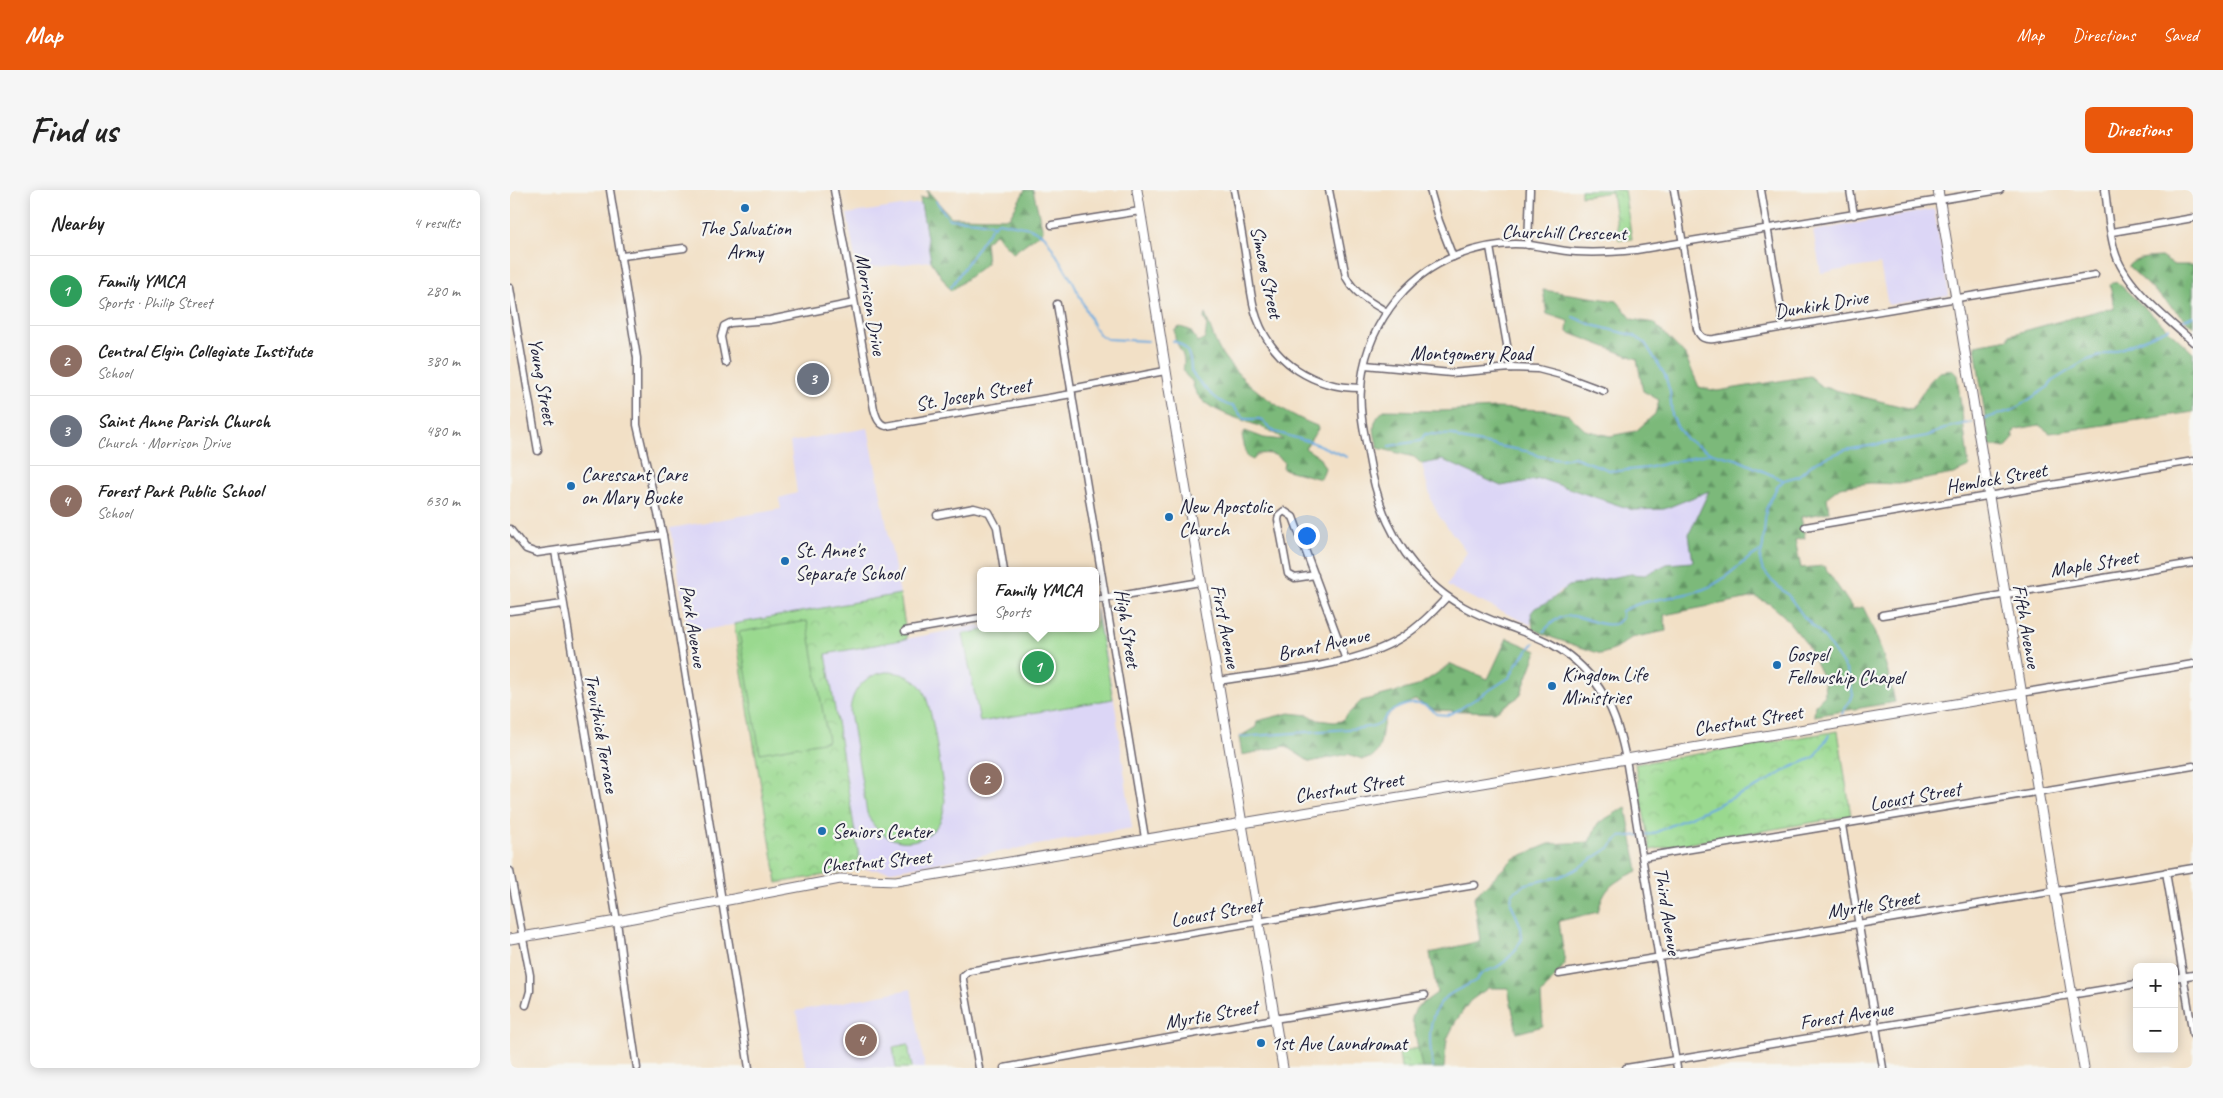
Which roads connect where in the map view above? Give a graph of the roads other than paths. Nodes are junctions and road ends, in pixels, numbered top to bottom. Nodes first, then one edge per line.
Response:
1 (610, 190) edge
2 (834, 190) edge
3 (1136, 190) edge
4 (1234, 190) edge
5 (1329, 190) edge
6 (1430, 190) edge
7 (1530, 190) edge
8 (1674, 190) edge
9 (1762, 190) edge
10 (1850, 190) edge
11 (1938, 190) edge
12 (2000, 190) edge
13 (2105, 190) edge
14 (1939, 200) junction
15 (1140, 211) junction
16 (1854, 215) junction
17 (2193, 218) edge
18 (1052, 225) dead end
19 (1768, 229) junction
20 (2112, 232) junction
21 (1683, 243) junction
22 (1528, 245) junction
23 (1490, 247) junction
24 (684, 248) dead end
25 (622, 256) junction
26 (1453, 257) junction
27 (2095, 275) dead end
28 (510, 288) edge
29 (1956, 299) junction
30 (854, 303) junction
31 (1057, 304) dead end
32 (1387, 312) junction
33 (1784, 327) junction
34 (2193, 342) edge
35 (726, 363) dead end
36 (1365, 365) junction
37 (1511, 368) junction
38 (1165, 371) junction
39 (1361, 388) junction
40 (1072, 391) junction
41 (1604, 391) dead end
42 (880, 422) joint
43 (538, 451) dead end
44 (2193, 461) edge
45 (1988, 496) junction
46 (937, 515) dead end
47 (1805, 526) dead end
48 (510, 529) edge
49 (663, 535) junction
50 (554, 551) junction
51 (2193, 563) edge
52 (1003, 567) edge
53 (1315, 575) junction
54 (1200, 582) junction
55 (2004, 594) junction
56 (1447, 597) junction
57 (1107, 598) junction
58 (1099, 599) edge
59 (563, 604) junction
60 (510, 611) edge
61 (1882, 615) dead end
62 (977, 619) edge
63 (905, 631) dead end
64 (1346, 660) junction
65 (2193, 664) edge
66 (1218, 681) junction
67 (2021, 693) junction
68 (1626, 759) junction
69 (2193, 766) edge
70 (2037, 792) junction
71 (1242, 823) junction
72 (1842, 825) junction
73 (1145, 838) junction
74 (1643, 858) junction
75 (2193, 868) edge
76 (510, 871) edge
77 (2166, 872) junction
78 (1475, 885) dead end
79 (2053, 891) junction
80 (722, 902) junction
81 (617, 921) junction
82 (1257, 921) junction
83 (1859, 923) junction
84 (524, 937) junction
85 (510, 939) edge
86 (1659, 956) junction
87 (1558, 974) dead end
88 (2193, 975) edge
89 (2183, 976) junction
90 (2178, 977) edge
91 (2133, 985) edge
92 (1425, 995) dead end
93 (2071, 995) junction
94 (526, 1005) dead end
95 (1274, 1019) junction
96 (1876, 1027) junction
97 (2193, 1035) edge
98 (1676, 1060) junction
99 (637, 1068) edge
100 (750, 1068) edge
101 (979, 1068) edge
102 (1004, 1068) edge
103 (1283, 1068) edge
104 (1626, 1068) edge
105 (1677, 1068) edge
106 (1883, 1068) edge
107 (2084, 1068) edge

1 - 25 street, Park Avenue
2 - 30 street, Morrison Drive
3 - 15 street, First Avenue
4 - 39 street, Simcoe Street
5 - 32 street
6 - 26 street
7 - 22 street
8 - 21 street, Dunkirk Drive
9 - 19 street
10 - 16 street
11 - 14 street, Fifth Avenue
12 - 14 street, Churchill Crescent
13 - 20 street
14 - 16 street, Churchill Crescent
14 - 29 street, Fifth Avenue
15 - 18 street
15 - 38 street, First Avenue
16 - 19 street, Churchill Crescent
17 - 20 street
19 - 21 street, Churchill Crescent
19 - 33 street
20 - 34 street
21 - 22 street, Churchill Crescent
21 - 33 street, Dunkirk Drive
22 - 23 street, Churchill Crescent
23 - 26 street, Churchill Crescent
23 - 37 street
24 - 25 street
25 - 49 street, Park Avenue
26 - 32 street, Churchill Crescent
27 - 29 street, Dunkirk Drive
28 - 43 street, Young Street
29 - 33 street, Dunkirk Drive
29 - 45 street, Fifth Avenue
30 - 35 street
30 - 42 street, Morrison Drive
31 - 40 street, High Street
32 - 36 street, Churchill Crescent
36 - 37 street, Montgomery Road
36 - 39 street, Churchill Crescent
37 - 41 street, Montgomery Road
38 - 40 street, St. Joseph Street
38 - 54 street, First Avenue
39 - 56 street, Churchill Crescent
40 - 42 street, St. Joseph Street
40 - 57 street, High Street
44 - 45 street, Hemlock Street
45 - 47 street, Hemlock Street
45 - 55 street, Fifth Avenue
46 - 52 street
48 - 50 street
49 - 50 street
49 - 80 street, Park Avenue
50 - 59 street, Trevithick Terrace
51 - 55 street, Maple Street
53 - 53 street
53 - 64 street
54 - 57 street
54 - 66 street, First Avenue
55 - 61 street, Maple Street
55 - 67 street, Fifth Avenue
56 - 64 street, Brant Avenue
56 - 68 street, Churchill Crescent
57 - 58 street
57 - 73 street, High Street
59 - 60 street
59 - 81 street, Trevithick Terrace
62 - 63 street
64 - 66 street, Brant Avenue
65 - 67 street, Chestnut Street
66 - 71 street, First Avenue
67 - 68 street, Chestnut Street
67 - 70 street, Fifth Avenue
68 - 71 street, Chestnut Street
68 - 74 street, Third Avenue
69 - 70 street, Locust Street
70 - 72 street, Locust Street
70 - 79 street, Fifth Avenue
71 - 73 street, Chestnut Street
71 - 82 street, First Avenue
72 - 74 street, Locust Street
72 - 83 street
73 - 80 street, Chestnut Street
74 - 86 street, Third Avenue
75 - 77 street, Myrtle Street
76 - 84 street
77 - 79 street, Myrtle Street
77 - 89 street
78 - 82 street, Locust Street
79 - 83 street, Myrtle Street
79 - 93 street, Fifth Avenue
80 - 81 street, Chestnut Street
80 - 100 street, Park Avenue
81 - 84 street, Chestnut Street
81 - 99 street, Trevithick Terrace
82 - 95 street, First Avenue
82 - 101 street, Locust Street
83 - 86 street, Myrtle Street
83 - 96 street
84 - 85 street, Chestnut Street
84 - 94 street
86 - 87 street, Myrtle Street
86 - 98 street, Third Avenue
88 - 89 street
89 - 90 street
89 - 97 street
91 - 93 street, Forest Avenue
92 - 95 street, Myrtie Street
93 - 96 street, Forest Avenue
93 - 107 street, Fifth Avenue
95 - 102 street, Myrtie Street
95 - 103 street, First Avenue
96 - 98 street, Forest Avenue
96 - 106 street
98 - 104 street, Forest Avenue
98 - 105 street, Third Avenue

